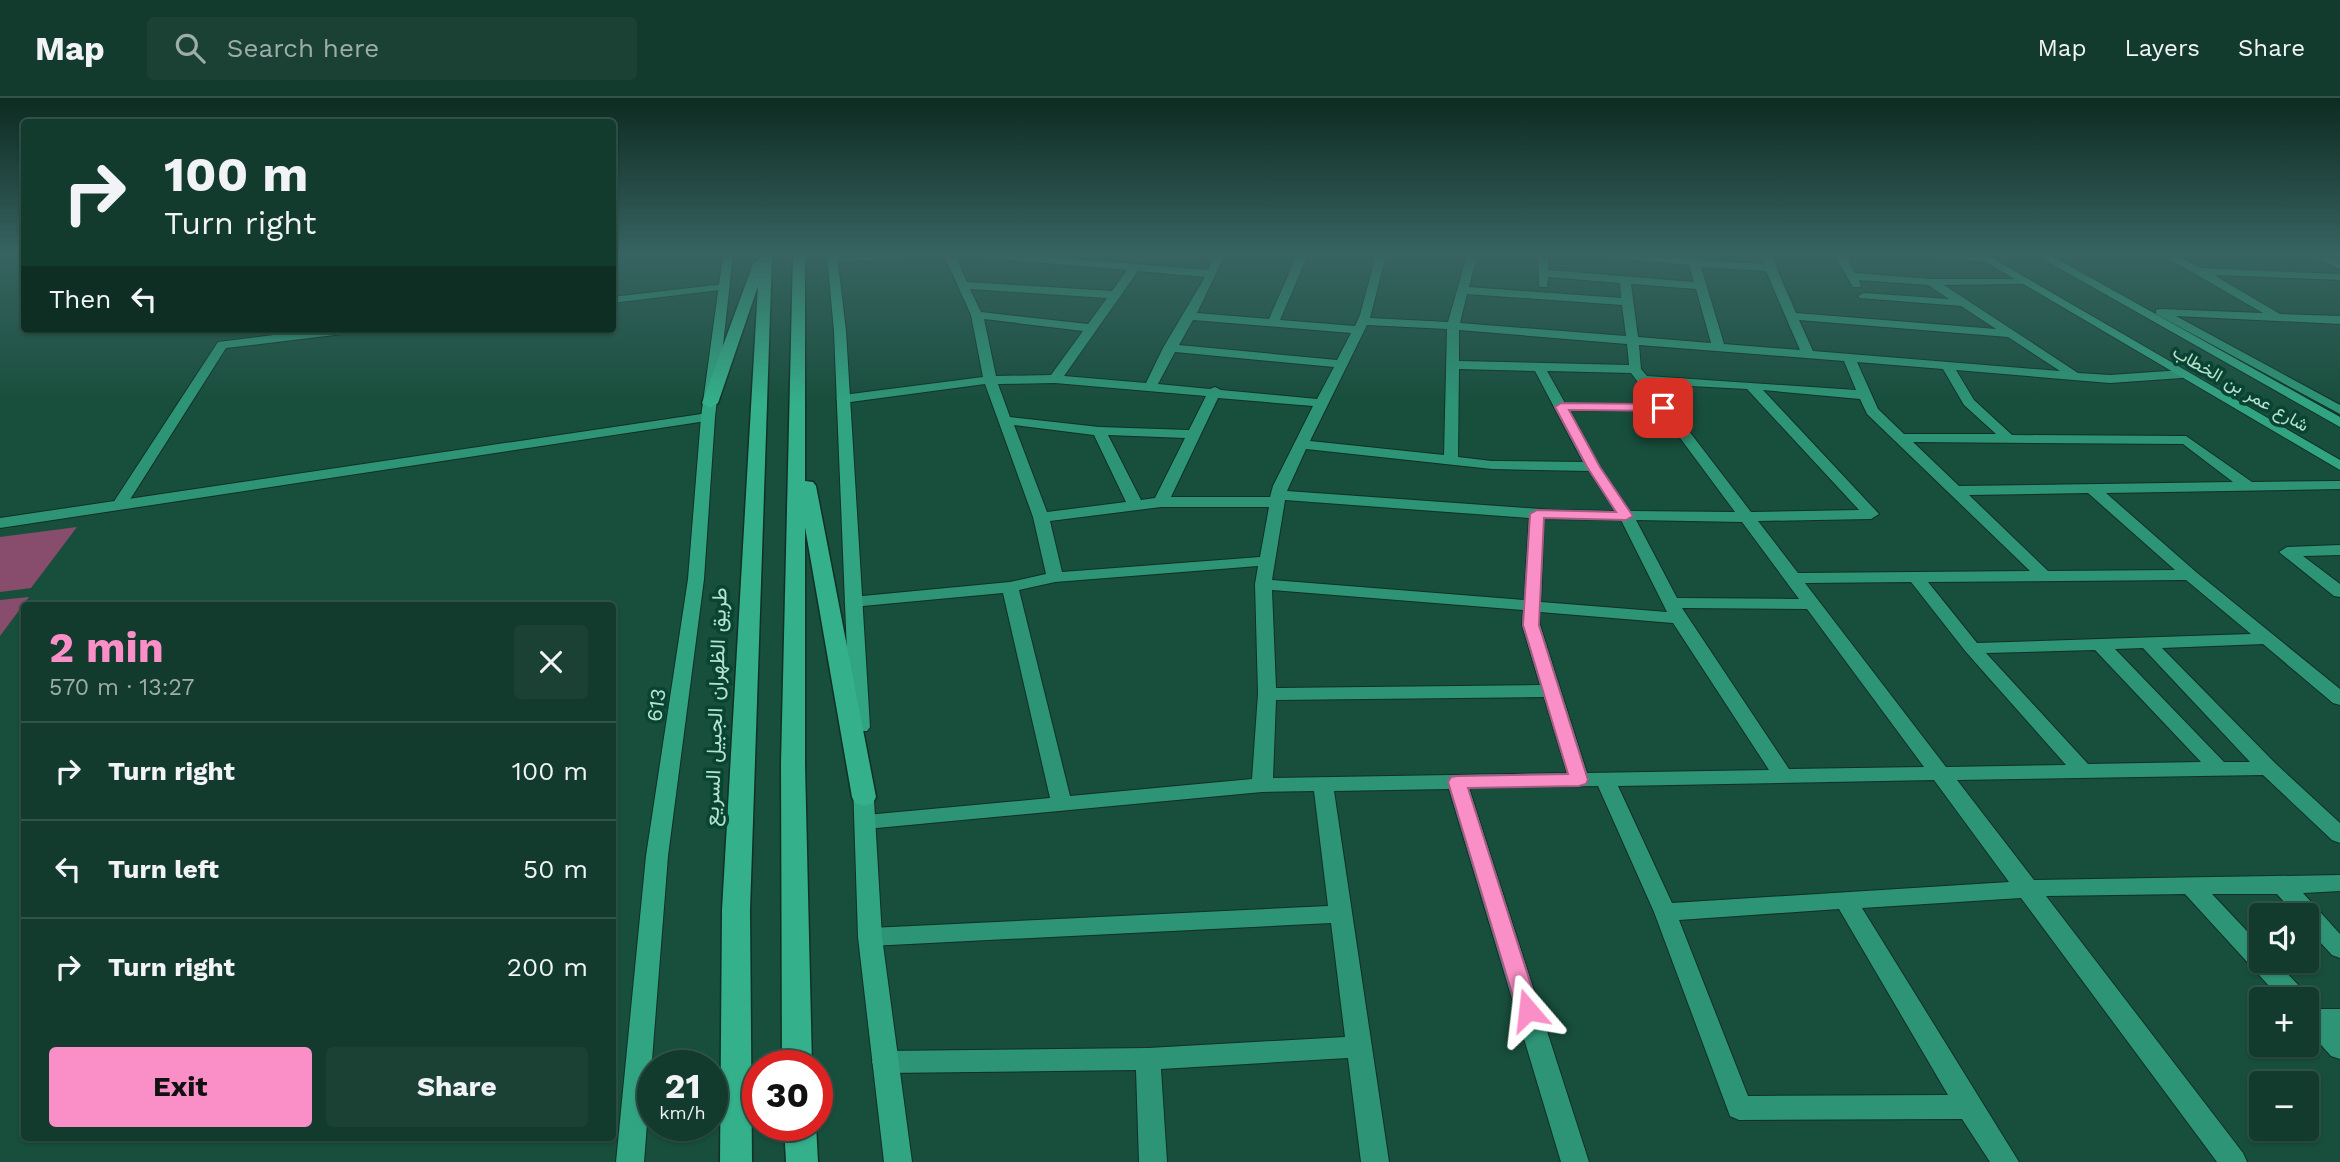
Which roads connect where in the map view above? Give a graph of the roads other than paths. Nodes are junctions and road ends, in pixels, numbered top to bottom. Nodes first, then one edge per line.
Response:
1 (721, 305) edge
2 (747, 305) edge
3 (762, 305) edge
4 (798, 305) edge
5 (837, 305) edge
6 (971, 305) edge
7 (1108, 305) edge
8 (1197, 305) edge
9 (1281, 305) edge
10 (1367, 305) edge
11 (1459, 305) edge
12 (1627, 305) edge
13 (1706, 305) edge
14 (1786, 305) edge
15 (1869, 305) edge
16 (1966, 305) edge
17 (2063, 305) edge
18 (2129, 305) edge
19 (2258, 305) edge
20 (2141, 311) junction
21 (2160, 312) junction
22 (977, 315) junction
23 (1192, 316) junction
24 (1791, 316) junction
25 (2279, 317) junction
26 (2340, 320) edge
27 (1273, 323) junction
28 (1880, 324) junction
29 (1361, 326) junction
30 (1454, 326) junction
31 (1091, 328) junction
32 (319, 333) edge
33 (2011, 334) junction
34 (1635, 342) junction
35 (1169, 348) junction
36 (1718, 348) junction
37 (1808, 355) junction
38 (1849, 358) junction
39 (1342, 364) junction
40 (1455, 365) junction
41 (1947, 366) junction
42 (1539, 367) junction
43 (1641, 374) junction
44 (2182, 374) junction
45 (2076, 376) junction
46 (1055, 379) junction
47 (989, 380) junction
48 (1751, 385) junction
49 (1151, 386) junction
50 (1215, 391) junction
51 (1865, 395) junction
52 (843, 399) junction
53 (1322, 403) junction
54 (1561, 407) junction
55 (1663, 408) junction
56 (709, 410) junction
57 (2340, 410) edge
58 (1003, 420) junction
59 (2104, 423) dead end
60 (2340, 423) edge
61 (1099, 431) junction
62 (1195, 435) junction
63 (797, 436) junction
64 (1900, 438) junction
65 (2009, 439) junction
66 (2111, 440) junction
67 (1301, 444) junction
68 (1451, 461) junction
69 (2340, 466) edge
70 (1593, 467) junction
71 (2340, 485) edge
72 (2248, 486) junction
73 (2092, 489) junction
74 (1956, 491) junction
75 (1279, 498) junction
76 (1161, 502) junction
77 (119, 506) junction
78 (1136, 506) junction
79 (1537, 514) junction
80 (1626, 516) junction
81 (1041, 517) junction
82 (1746, 517) junction
83 (0, 523) edge
84 (2339, 551) edge
85 (1266, 561) junction
86 (2042, 574) junction
87 (2190, 575) junction
88 (1915, 576) junction
89 (1055, 577) junction
90 (1792, 578) junction
91 (1263, 584) junction
92 (1010, 587) junction
93 (2340, 592) edge
94 (852, 603) junction
95 (1812, 604) junction
96 (1532, 607) junction
97 (1675, 610) junction
98 (2267, 639) junction
99 (2148, 643) junction
100 (2100, 644) junction
101 (1972, 649) junction
102 (1551, 691) junction
103 (2337, 693) edge
104 (1266, 694) junction
105 (2218, 768) junction
106 (2268, 768) junction
107 (2083, 772) junction
108 (1941, 775) junction
109 (1784, 777) junction
110 (1579, 780) junction
111 (1605, 780) junction
112 (1457, 782) junction
113 (1323, 784) junction
114 (1262, 785) junction
115 (864, 797) junction
116 (1061, 802) junction
117 (866, 822) junction
118 (2340, 835) edge
119 (2340, 883) edge
120 (2190, 885) junction
121 (2283, 886) junction
122 (2027, 889) junction
123 (1846, 901) junction
124 (1665, 912) junction
125 (1340, 914) junction
126 (870, 937) junction
127 (2340, 949) edge
128 (2285, 987) edge
129 (2319, 1016) edge
130 (2340, 1019) edge
131 (2319, 1024) edge
132 (1359, 1047) junction
133 (2340, 1048) edge
134 (797, 1050) edge
135 (1148, 1059) junction
136 (885, 1062) junction
137 (1969, 1107) junction
138 (801, 1141) edge
139 (630, 1162) edge
140 (736, 1162) edge
141 (802, 1162) edge
142 (898, 1162) edge
143 (1153, 1162) edge
144 (1375, 1162) edge
145 (1575, 1162) edge
146 (2005, 1162) edge
147 (2233, 1162) edge

1 - 56 main road, 613
2 - 56 highway
3 - 140 highway, طريق الظهران الجبيل السريع
4 - 63 highway
5 - 52 main road
6 - 22 street
7 - 31 street
8 - 23 street
9 - 27 street
10 - 29 street
11 - 30 street
12 - 34 street
13 - 36 street
14 - 24 street
15 - 28 street
16 - 33 street
17 - 44 main road, شارع عمر بن الخطاب
18 - 20 main road, شارع عمر بن الخطاب
19 - 25 street
20 - 21 street
20 - 60 main road, شارع عمر بن الخطاب
21 - 25 street
21 - 57 street
22 - 31 street
22 - 47 street
23 - 27 street
23 - 35 street
24 - 28 street
24 - 37 street
25 - 26 street
27 - 29 street
28 - 33 street
29 - 30 street
29 - 39 street
30 - 34 street
30 - 40 street
31 - 46 street
32 - 77 street
33 - 45 street
34 - 36 street
34 - 43 street
35 - 39 street
35 - 49 street
36 - 37 street
37 - 38 street
38 - 41 street
38 - 51 street
39 - 53 street
40 - 42 street
40 - 68 street
41 - 45 street
41 - 65 street
42 - 43 street
42 - 54 street
43 - 48 street
43 - 55 street
44 - 45 street
44 - 69 main road, شارع عمر بن الخطاب
46 - 47 street
46 - 49 street
47 - 52 street
47 - 58 street
48 - 51 street
48 - 82 street
49 - 50 street
50 - 53 street
50 - 62 street
51 - 64 street
52 - 94 main road
53 - 67 street
54 - 55 street
54 - 70 street
55 - 82 street
56 - 77 street
56 - 139 main road, 613
58 - 61 street
58 - 81 street
59 - 66 street
61 - 62 street
61 - 78 street
62 - 76 street
63 - 115 highway
63 - 134 highway
64 - 65 street
64 - 74 street
65 - 66 street
66 - 72 street
67 - 68 street
67 - 75 street
68 - 70 street
70 - 80 street
71 - 72 street
72 - 73 street
73 - 74 street
73 - 87 street
74 - 86 street
75 - 76 street
75 - 79 street
75 - 85 street
76 - 78 street
77 - 83 street
78 - 81 street
79 - 80 street
79 - 96 street
80 - 82 street
80 - 97 street
81 - 89 street
82 - 90 street
84 - 93 street
85 - 89 street
85 - 91 street
86 - 87 street
86 - 88 street
87 - 98 street
88 - 90 street
88 - 101 street
89 - 92 street
90 - 95 street
91 - 96 street
91 - 104 street
92 - 94 street
92 - 116 street
94 - 115 main road
95 - 97 street
95 - 108 street
96 - 97 street
96 - 102 street
97 - 109 street
98 - 99 street
98 - 103 street
99 - 100 street
99 - 106 street
100 - 101 street
100 - 105 street
101 - 107 street
102 - 104 street
102 - 110 street
104 - 114 street
105 - 106 street
105 - 107 street
106 - 118 street
107 - 108 street
108 - 109 street
108 - 122 street
109 - 111 street
110 - 111 street
110 - 112 street
111 - 124 street
112 - 113 street
112 - 145 street
113 - 114 street
113 - 125 street
114 - 116 street
115 - 117 main road
116 - 117 street
117 - 126 main road
119 - 121 street
120 - 121 street
120 - 122 street
120 - 128 street
121 - 127 street
122 - 123 street
122 - 147 street
123 - 124 street
123 - 137 street
124 - 137 street
125 - 126 street
125 - 132 street
126 - 136 main road
129 - 130 street
131 - 133 street
132 - 135 street
132 - 144 street
135 - 136 street
135 - 143 street
136 - 142 main road
137 - 146 street
138 - 141 highway

